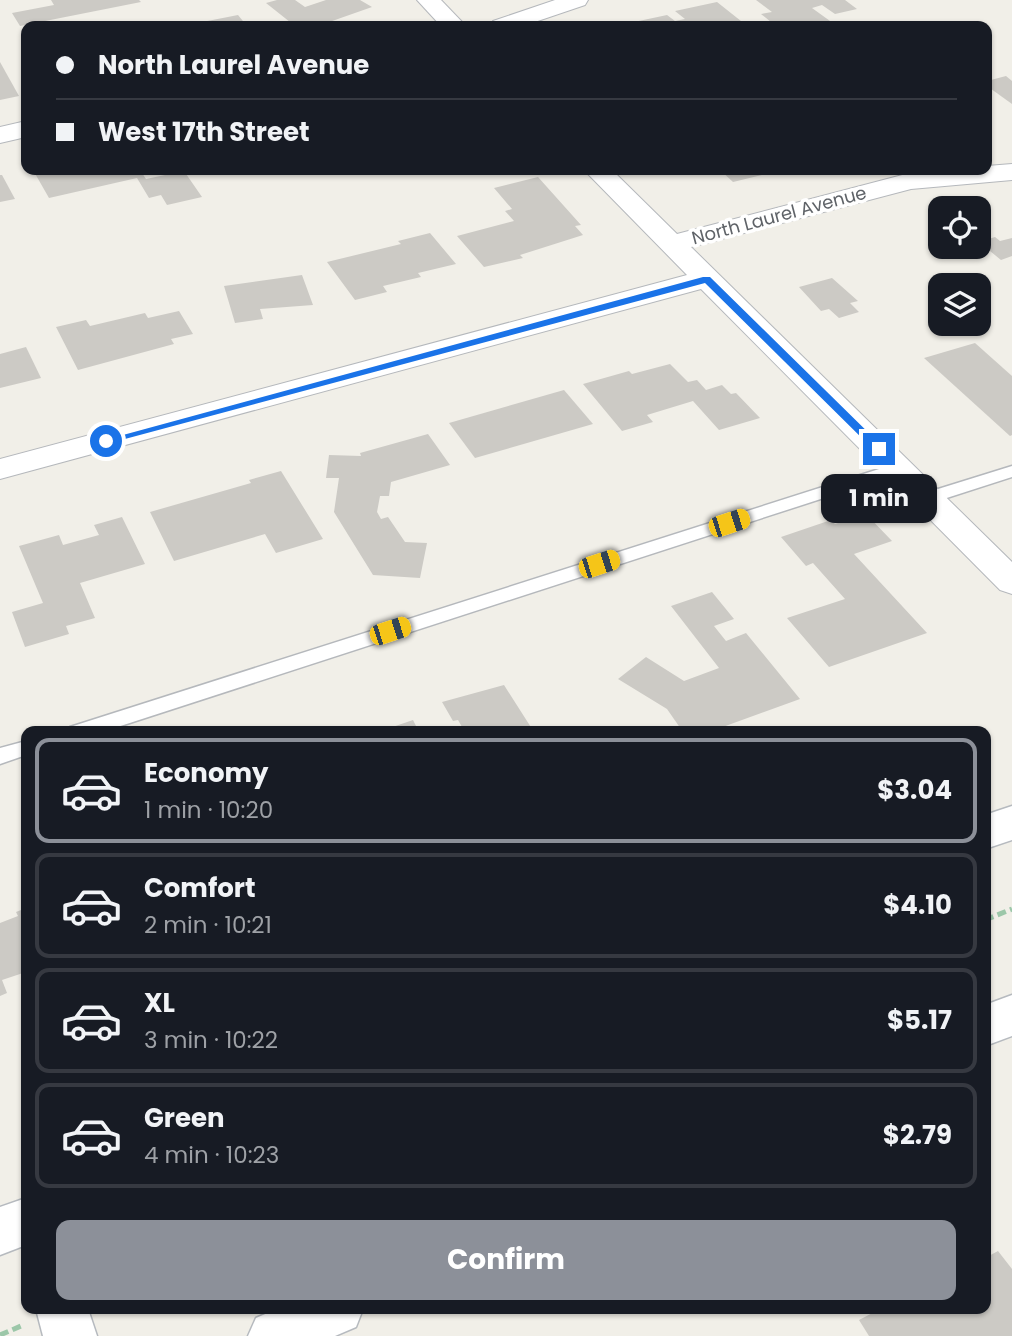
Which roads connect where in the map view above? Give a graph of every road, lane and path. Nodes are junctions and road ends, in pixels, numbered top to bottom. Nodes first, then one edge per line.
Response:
1 (428, 0) edge
2 (577, 0) edge
3 (449, 21) edge
4 (516, 21) edge
5 (21, 130) edge
6 (0, 135) edge
7 (1012, 172) edge
8 (992, 174) edge
9 (602, 175) edge
10 (978, 175) edge
11 (671, 244) junction
12 (706, 279) junction
13 (898, 468) junction
14 (0, 469) edge
15 (1012, 471) edge
16 (928, 498) junction
17 (1012, 582) edge
18 (96, 726) edge
19 (21, 750) edge
20 (0, 756) edge
21 (1012, 822) edge
22 (991, 831) edge
23 (1012, 909) edge
24 (991, 918) edge
25 (1012, 1015) edge
26 (991, 1024) edge
27 (21, 1223) edge
28 (0, 1231) edge
29 (63, 1314) edge
30 (326, 1314) edge
31 (70, 1336) edge
32 (275, 1336) edge

1 - 3 street
2 - 4 street
5 - 6 street
7 - 8 street, North Laurel Avenue
9 - 11 street
10 - 11 street, North Laurel Avenue
11 - 12 street
12 - 13 street
12 - 14 street
13 - 16 street
13 - 18 lane
15 - 16 lane
16 - 17 street
19 - 20 lane
21 - 22 main road
23 - 24 path
25 - 26 main road
27 - 28 main road
29 - 31 main road
30 - 32 main road

